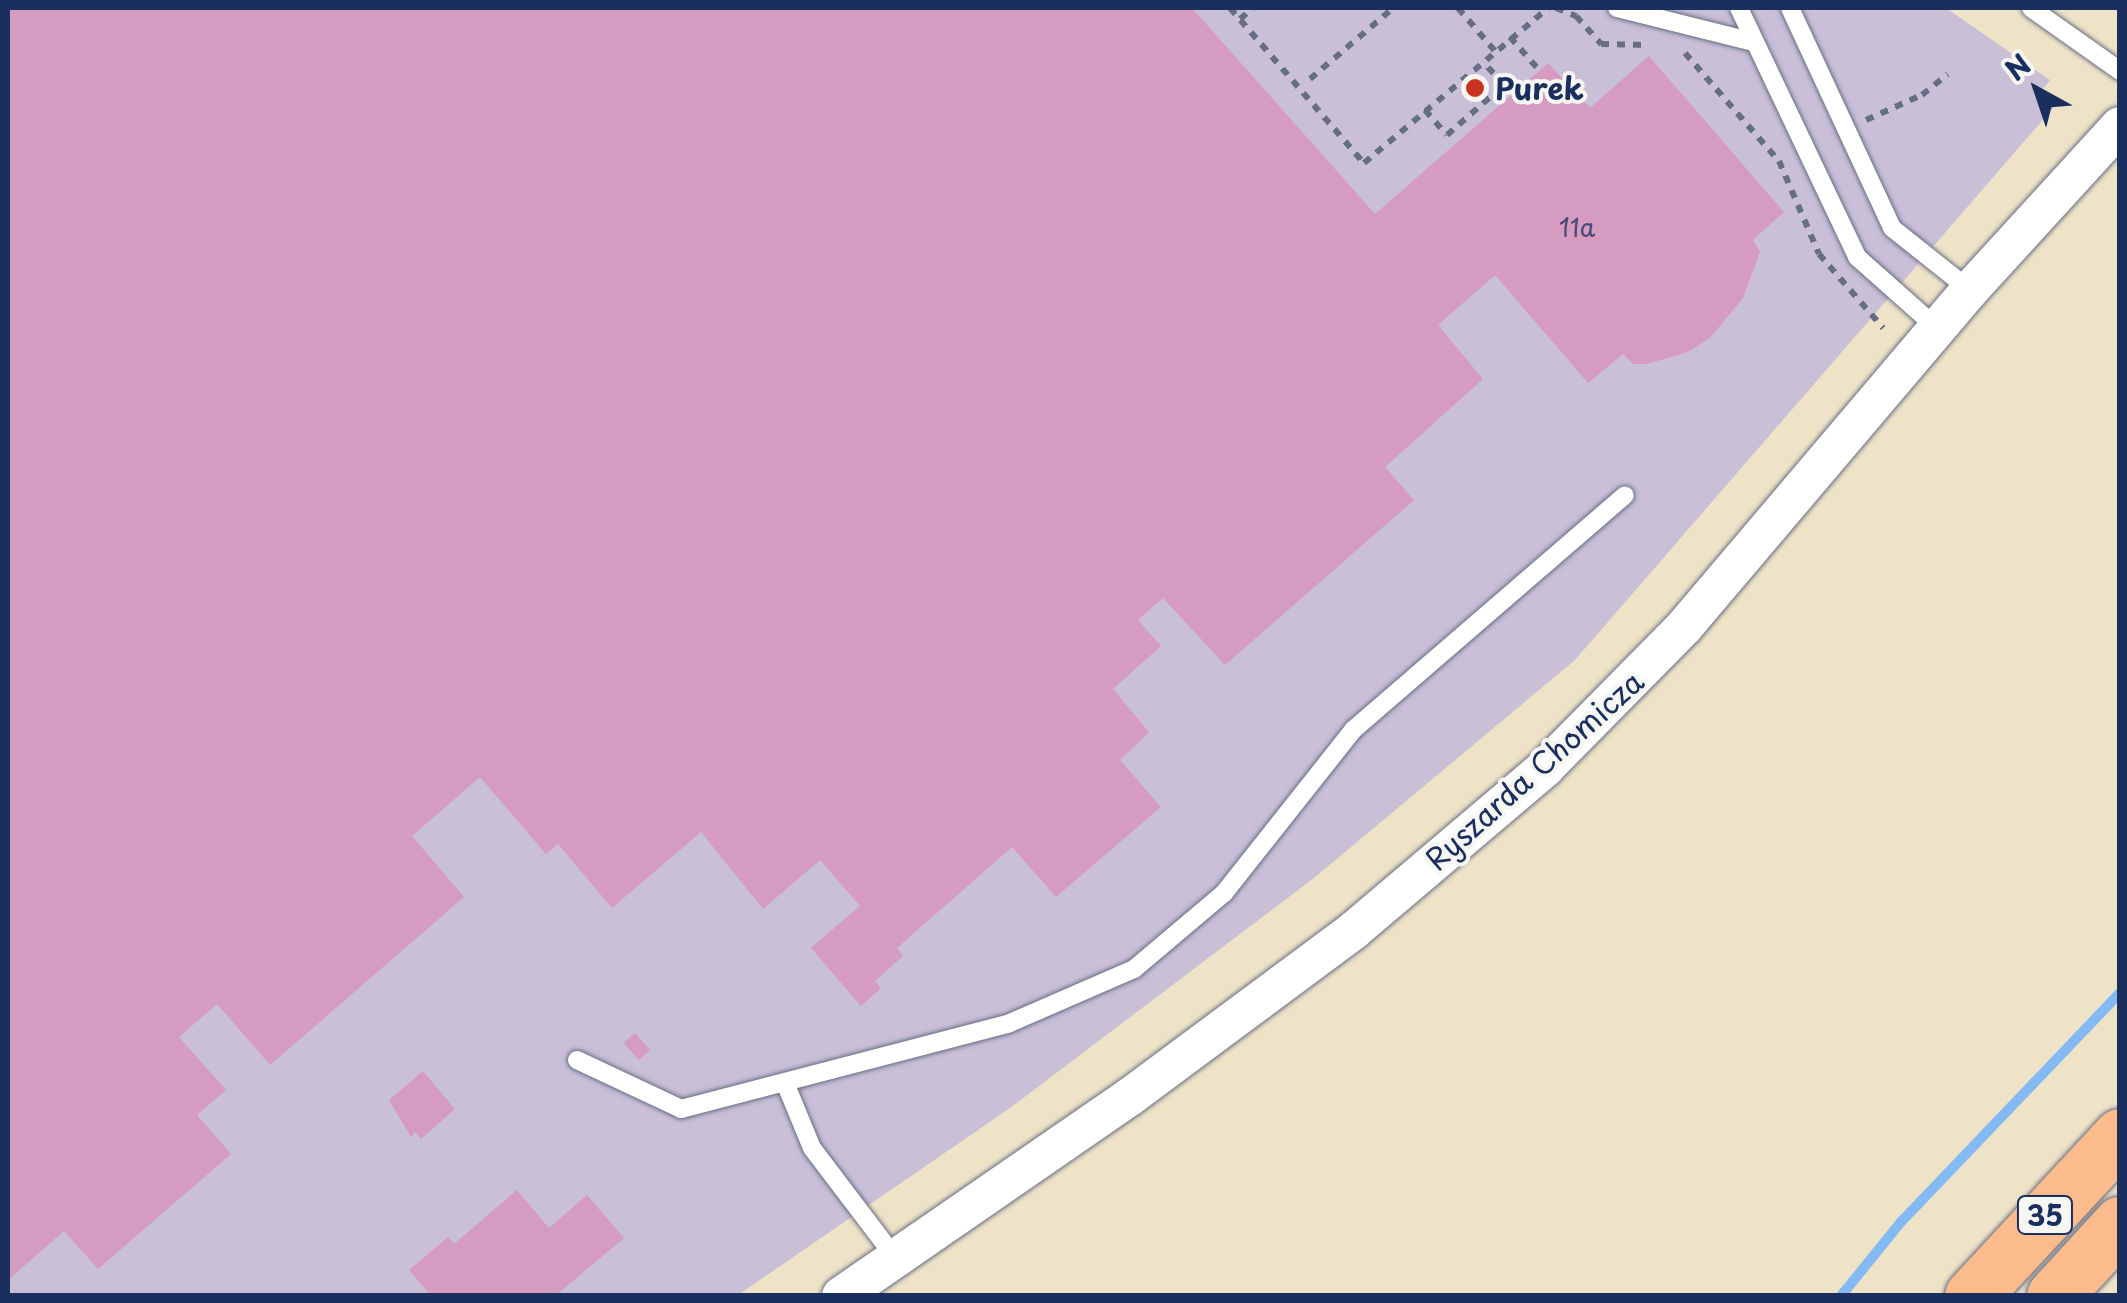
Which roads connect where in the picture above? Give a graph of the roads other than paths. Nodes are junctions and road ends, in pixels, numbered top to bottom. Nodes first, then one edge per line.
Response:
1 (1617, 8) edge
2 (1739, 8) edge
3 (1790, 8) edge
4 (2030, 8) edge
5 (1753, 42) junction
6 (2120, 71) edge
7 (2120, 126) edge
8 (1970, 290) junction
9 (1937, 328) junction
10 (1624, 495) dead end
11 (577, 1060) dead end
12 (786, 1085) junction
13 (2120, 1136) edge
14 (2120, 1224) edge
15 (894, 1256) junction
16 (841, 1296) edge
17 (1972, 1296) edge
18 (2054, 1296) edge

1 - 5 lane
2 - 5 lane
3 - 8 lane
4 - 6 lane
5 - 9 lane
7 - 8 street, Ryszarda Chomicza
8 - 9 street, Ryszarda Chomicza
9 - 15 street, Ryszarda Chomicza
10 - 12 lane
11 - 12 lane
12 - 15 lane
13 - 17 main road, 35
14 - 18 main road, 35
15 - 16 street, Ryszarda Chomicza

